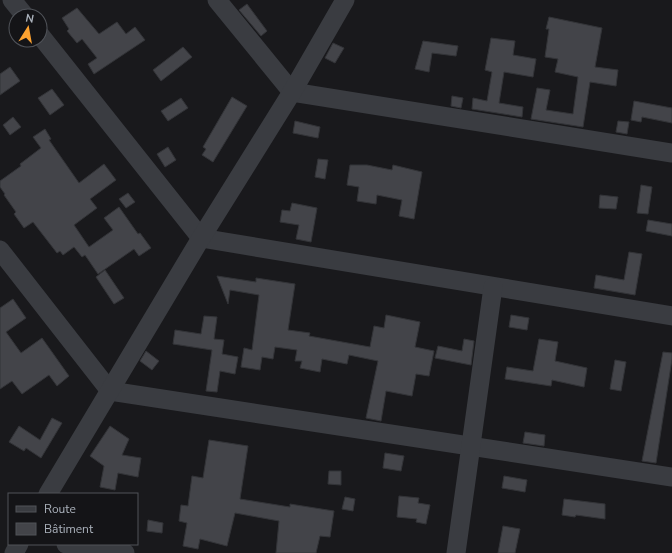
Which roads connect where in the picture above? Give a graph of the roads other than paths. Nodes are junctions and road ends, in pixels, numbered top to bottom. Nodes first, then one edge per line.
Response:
1 (12, 0) edge
2 (217, 0) edge
3 (345, 0) edge
4 (18, 8) edge
5 (0, 9) edge
6 (48, 45) edge
7 (292, 92) junction
8 (672, 154) edge
9 (201, 238) junction
10 (0, 250) edge
11 (493, 287) junction
12 (672, 316) edge
13 (110, 391) junction
14 (471, 446) junction
15 (672, 477) edge
16 (49, 493) edge
17 (73, 545) edge
18 (125, 553) edge
19 (456, 553) edge

1 - 4 street
1 - 5 street
2 - 7 street
3 - 7 street
6 - 9 street
7 - 8 street
7 - 9 street
9 - 11 street
9 - 13 street
10 - 13 street
11 - 12 street
11 - 14 street
13 - 14 street
13 - 16 street
14 - 15 street
14 - 19 street
17 - 18 street

